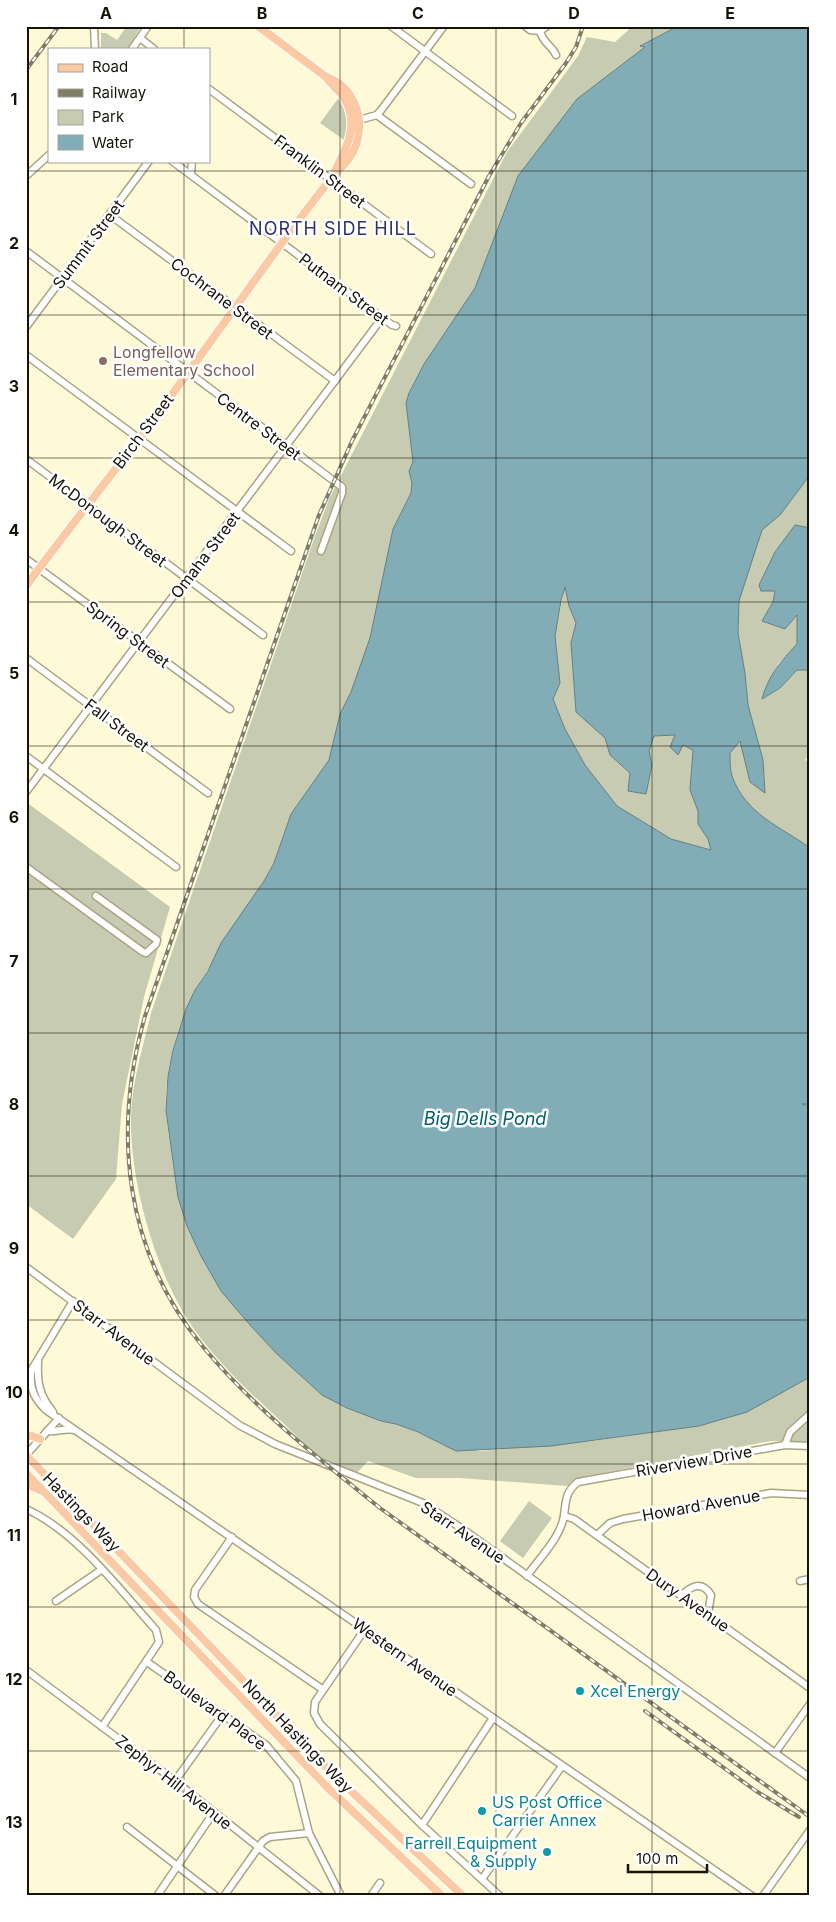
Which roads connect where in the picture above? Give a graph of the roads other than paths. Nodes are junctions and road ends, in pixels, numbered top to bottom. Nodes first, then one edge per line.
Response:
1 (94, 26) edge
2 (148, 26) edge
3 (258, 26) edge
4 (391, 26) edge
5 (444, 26) edge
6 (525, 26) edge
7 (547, 26) edge
8 (540, 31) junction
9 (140, 38) junction
10 (95, 48) edge
11 (133, 48) edge
12 (153, 48) edge
13 (425, 52) junction
14 (556, 55) dead end
15 (210, 90) edge
16 (377, 114) junction
17 (512, 116) dead end
18 (355, 120) junction
19 (48, 156) edge
20 (148, 162) edge
21 (173, 162) edge
22 (192, 162) edge
23 (26, 176) edge
24 (191, 176) junction
25 (330, 180) junction
26 (471, 184) dead end
27 (110, 215) junction
28 (282, 243) junction
29 (26, 251) edge
30 (431, 254) dead end
31 (62, 278) junction
32 (235, 308) junction
33 (382, 318) junction
34 (396, 326) dead end
35 (26, 327) edge
36 (26, 355) edge
37 (187, 372) junction
38 (335, 381) junction
39 (139, 439) junction
40 (287, 446) junction
41 (26, 459) edge
42 (87, 505) junction
43 (238, 512) junction
44 (321, 551) dead end
45 (291, 552) dead end
46 (26, 559) edge
47 (39, 568) junction
48 (187, 578) junction
49 (26, 586) edge
50 (263, 635) dead end
51 (139, 642) junction
52 (26, 658) edge
53 (91, 706) junction
54 (230, 710) dead end
55 (26, 756) edge
56 (43, 769) junction
57 (26, 792) edge
58 (208, 793) dead end
59 (26, 867) edge
60 (176, 867) dead end
61 (96, 896) dead end
62 (26, 1267) edge
63 (73, 1301) junction
64 (810, 1414) edge
65 (59, 1418) junction
66 (78, 1430) junction
67 (47, 1431) junction
68 (26, 1436) edge
69 (40, 1440) junction
70 (786, 1445) junction
71 (810, 1446) edge
72 (26, 1455) edge
73 (26, 1473) edge
74 (26, 1484) edge
75 (49, 1495) junction
76 (810, 1495) edge
77 (26, 1509) edge
78 (564, 1516) junction
79 (598, 1535) junction
80 (232, 1537) junction
81 (101, 1570) junction
82 (139, 1570) joint
83 (528, 1574) junction
84 (810, 1579) edge
85 (800, 1581) dead end
86 (130, 1582) joint
87 (681, 1596) junction
88 (56, 1601) dead end
89 (708, 1614) junction
90 (365, 1629) junction
91 (147, 1662) junction
92 (26, 1670) edge
93 (810, 1688) edge
94 (322, 1689) junction
95 (810, 1704) edge
96 (223, 1714) junction
97 (494, 1718) junction
98 (102, 1726) junction
99 (775, 1753) junction
100 (562, 1766) junction
101 (810, 1778) edge
102 (175, 1782) junction
103 (214, 1812) junction
104 (422, 1825) junction
105 (127, 1827) dead end
106 (810, 1830) edge
107 (309, 1833) junction
108 (258, 1847) junction
109 (177, 1865) junction
110 (482, 1879) junction
111 (380, 1883) dead end
112 (157, 1896) edge
113 (216, 1896) edge
114 (224, 1896) edge
115 (320, 1896) edge
116 (340, 1896) edge
117 (371, 1896) edge
118 (441, 1896) edge
119 (463, 1896) edge
120 (500, 1896) edge
121 (752, 1896) edge
122 (763, 1896) edge

1 - 10 street
2 - 9 street
3 - 18 main road
4 - 13 street
5 - 13 street
6 - 8 street
7 - 8 street
8 - 14 street
9 - 11 street
9 - 12 street
13 - 16 street
13 - 17 street
15 - 25 street, Franklin Street
16 - 18 street
16 - 26 street
18 - 25 main road, Birch Street
19 - 23 street
20 - 27 street, Summit Street
21 - 24 street, Putnam Street
22 - 24 street
24 - 28 street, Putnam Street
25 - 28 main road, Birch Street
25 - 30 street, Franklin Street
27 - 31 street, Summit Street
27 - 32 street, Cochrane Street
28 - 32 main road, Birch Street
28 - 33 street, Putnam Street
29 - 31 street, Centre Street
31 - 35 street, Summit Street
31 - 37 street, Centre Street
32 - 37 main road, Birch Street
32 - 38 street, Cochrane Street
33 - 34 street, Putnam Street
33 - 38 street, Omaha Street
36 - 39 street
37 - 39 main road, Birch Street
37 - 40 street, Centre Street
38 - 40 street, Omaha Street
39 - 42 main road, Birch Street
39 - 43 street
40 - 43 street, Omaha Street
40 - 44 street, Centre Street
41 - 42 street, McDonough Street
42 - 47 main road, Birch Street
42 - 48 street, McDonough Street
43 - 45 street
43 - 48 street, Omaha Street
46 - 47 street, Spring Street
47 - 49 main road, Birch Street
47 - 51 street, Spring Street
48 - 50 street, McDonough Street
48 - 51 street, Omaha Street
51 - 53 street, Omaha Street
51 - 54 street, Spring Street
52 - 53 street, Fall Street
53 - 56 street, Omaha Street
53 - 58 street, Fall Street
55 - 56 street
56 - 57 street, Omaha Street
56 - 60 street
59 - 61 street
62 - 63 street, Starr Avenue
63 - 65 street, Western Avenue
63 - 83 street, Starr Avenue
64 - 70 street
65 - 66 street, Western Avenue
65 - 67 street
66 - 67 street
66 - 80 street, Western Avenue
67 - 69 street
68 - 69 main road
69 - 72 street
70 - 71 street, Riverview Drive
70 - 78 street, Riverview Drive
72 - 82 main road, Hastings Way
73 - 75 main road, Hastings Way
74 - 75 main road
75 - 86 main road, Hastings Way
76 - 79 street, Howard Avenue
77 - 81 street
78 - 79 street, Dury Avenue
78 - 83 street
79 - 87 street, Dury Avenue
80 - 90 street, Western Avenue
80 - 94 street
81 - 88 street
81 - 91 street
82 - 119 main road, North Hastings Way
83 - 99 street, Starr Avenue
84 - 85 street
86 - 118 main road, North Hastings Way
87 - 89 street, Dury Avenue
87 - 89 street
89 - 93 street, Dury Avenue
90 - 94 street
90 - 97 street, Western Avenue
91 - 96 street, Boulevard Place
91 - 98 street
92 - 98 street, Zephyr Hill Avenue
94 - 104 street
95 - 99 street
96 - 102 street
96 - 107 street, Boulevard Place
97 - 100 street, Western Avenue
97 - 104 street
98 - 102 street, Zephyr Hill Avenue
99 - 101 street, Starr Avenue
100 - 110 street
100 - 121 street, Western Avenue
102 - 103 street, Zephyr Hill Avenue
103 - 108 street, Zephyr Hill Avenue
103 - 109 street
104 - 110 street
105 - 109 street
106 - 122 street
107 - 108 street
107 - 116 street, Boulevard Place
108 - 114 street
108 - 115 street, Zephyr Hill Avenue
109 - 112 street
109 - 113 street
110 - 120 street
111 - 117 street

